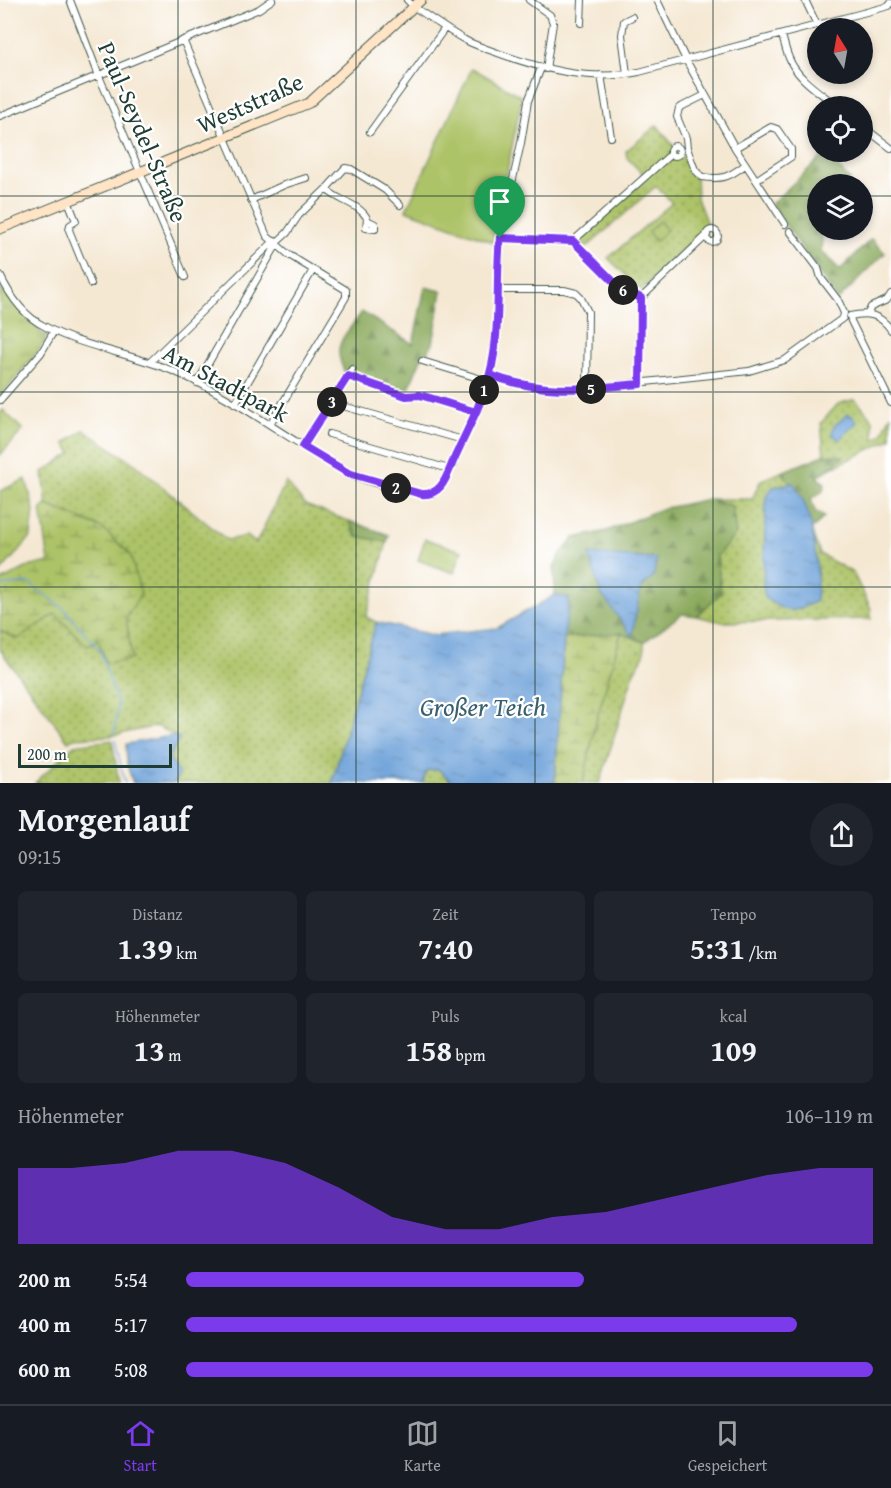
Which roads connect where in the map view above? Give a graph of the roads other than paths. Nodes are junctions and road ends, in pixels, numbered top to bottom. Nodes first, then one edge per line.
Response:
1 (70, 0) edge
2 (272, 0) edge
3 (529, 0) edge
4 (582, 0) edge
5 (657, 0) edge
6 (806, 0) edge
7 (414, 2) edge
8 (890, 6) edge
9 (632, 17) dead end
10 (814, 18) edge
11 (844, 18) edge
12 (581, 22) dead end
13 (445, 28) junction
14 (807, 28) edge
15 (782, 35) junction
16 (183, 40) junction
17 (686, 60) junction
18 (544, 69) junction
19 (627, 74) junction
20 (601, 75) junction
21 (99, 76) junction
22 (705, 95) junction
23 (824, 96) edge
24 (0, 116) edge
25 (370, 132) dead end
26 (873, 134) edge
27 (224, 136) junction
28 (611, 137) dead end
29 (735, 148) junction
30 (891, 148) edge
31 (671, 154) dead end
32 (745, 165) junction
33 (139, 170) junction
34 (306, 177) dead end
35 (756, 180) junction
36 (326, 189) junction
37 (251, 200) junction
38 (68, 201) junction
39 (400, 205) dead end
40 (367, 220) dead end
41 (785, 224) dead end
42 (0, 229) edge
43 (790, 231) dead end
44 (706, 235) dead end
45 (500, 238) junction
46 (573, 241) junction
47 (276, 242) junction
48 (313, 270) junction
49 (0, 275) edge
50 (185, 277) dead end
51 (92, 284) dead end
52 (498, 290) junction
53 (891, 294) edge
54 (641, 298) junction
55 (868, 313) junction
56 (847, 315) junction
57 (891, 330) edge
58 (54, 331) junction
59 (150, 362) junction
60 (422, 362) dead end
61 (351, 369) dead end
62 (348, 376) junction
63 (489, 378) junction
64 (196, 383) junction
65 (640, 384) junction
66 (587, 389) junction
67 (0, 400) edge
68 (891, 403) edge
69 (235, 404) junction
70 (343, 406) dead end
71 (476, 412) junction
72 (270, 424) junction
73 (329, 434) dead end
74 (463, 440) junction
75 (303, 446) junction
76 (449, 469) junction

1 - 21 street, Paul-Seydel-Straße
2 - 16 street
3 - 18 street, Am Stadtpark
4 - 12 street
5 - 17 street
6 - 10 street
7 - 13 street
7 - 27 main road, Weststraße
8 - 11 street
9 - 19 street
13 - 18 street
13 - 25 street
14 - 15 street
15 - 17 street
15 - 23 street
16 - 21 street
16 - 27 street
17 - 19 street
17 - 22 street
18 - 20 street
18 - 45 street, Am Stadtpark
19 - 20 street
20 - 28 street
21 - 24 street
21 - 33 street, Paul-Seydel-Straße
22 - 29 street
22 - 32 street
26 - 30 street
27 - 33 main road, Weststraße
27 - 37 street
29 - 32 street
29 - 35 street
31 - 46 street
32 - 35 street
33 - 38 main road, Weststraße
33 - 50 street, Paul-Seydel-Straße
34 - 37 street
35 - 41 street
36 - 39 street
36 - 40 street
36 - 47 street
37 - 47 street
38 - 42 main road, Weststraße
38 - 51 street
43 - 56 street
44 - 54 street
45 - 46 street
45 - 52 street, Am Stadtpark
46 - 54 street
47 - 48 street
47 - 59 street
47 - 64 street
48 - 69 street
48 - 72 street
49 - 58 street, Am Stadtpark
52 - 63 street, Am Stadtpark
52 - 66 street
53 - 55 street
54 - 65 street
55 - 56 street
55 - 57 street
56 - 65 street
56 - 68 street
58 - 59 street, Am Stadtpark
58 - 67 street
59 - 64 street, Am Stadtpark
60 - 63 street
61 - 62 street
62 - 71 street
62 - 75 street
63 - 66 street
63 - 71 street, Am Stadtpark
64 - 69 street, Am Stadtpark
65 - 66 street
69 - 72 street, Am Stadtpark
70 - 74 street
71 - 74 street, Am Stadtpark
72 - 75 street, Am Stadtpark
73 - 76 street
74 - 76 street, Am Stadtpark
75 - 76 street, Am Stadtpark

